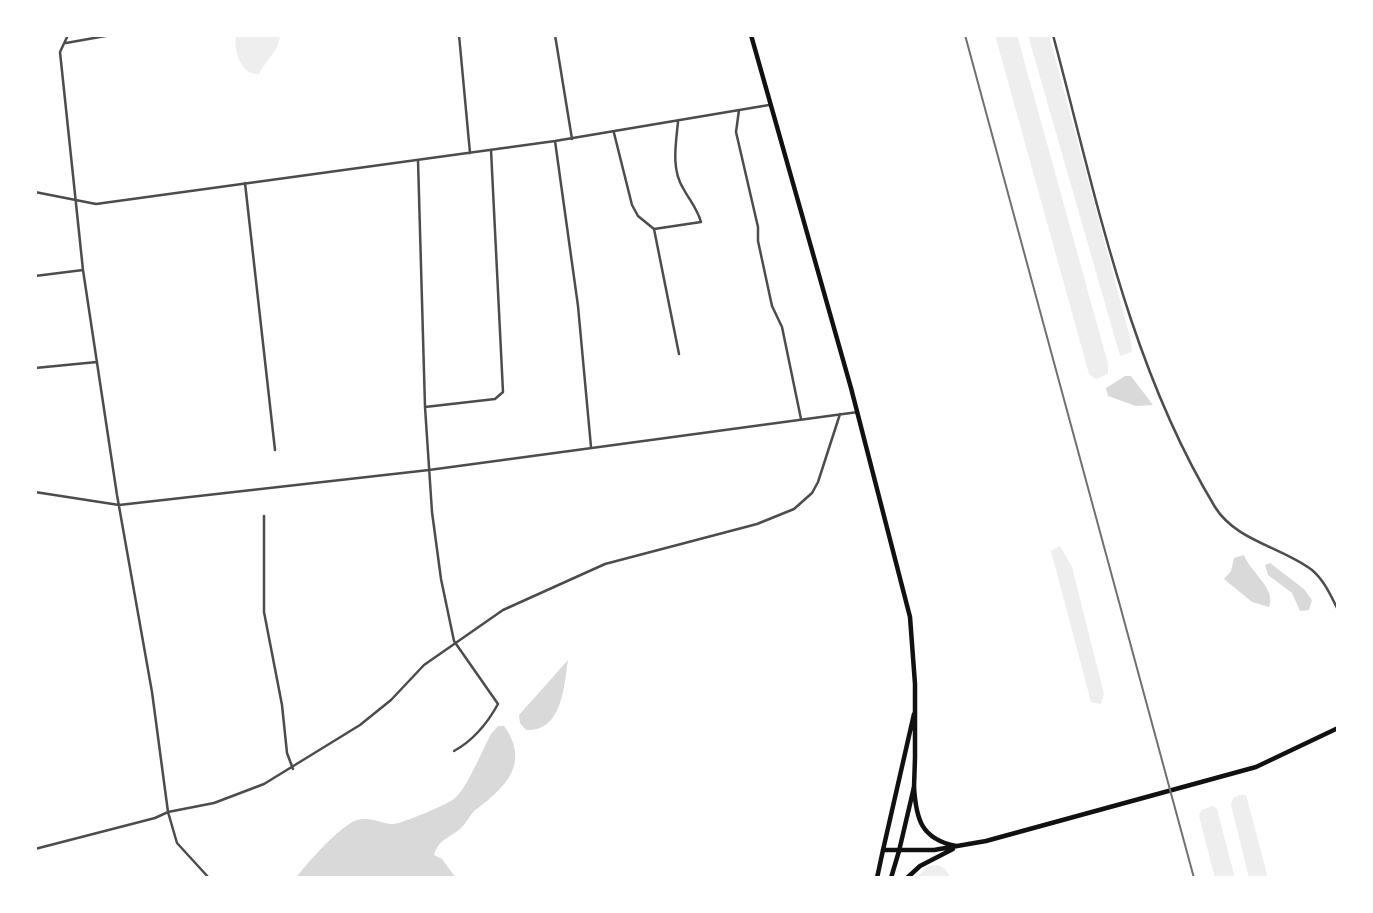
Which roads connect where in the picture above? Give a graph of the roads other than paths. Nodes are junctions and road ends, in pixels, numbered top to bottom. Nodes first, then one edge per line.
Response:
1 (68, 35) edge
2 (111, 35) edge
3 (459, 35) edge
4 (555, 35) edge
5 (751, 35) edge
6 (1053, 35) edge
7 (66, 43) junction
8 (772, 104) junction
9 (739, 110) junction
10 (678, 121) junction
11 (614, 132) junction
12 (572, 139) junction
13 (555, 141) junction
14 (491, 150) junction
15 (470, 153) junction
16 (418, 160) junction
17 (245, 182) junction
18 (35, 192) edge
19 (78, 202) junction
20 (654, 229) junction
21 (83, 270) junction
22 (35, 276) edge
23 (679, 354) dead end
24 (97, 362) junction
25 (35, 368) edge
26 (425, 407) junction
27 (858, 412) junction
28 (840, 414) junction
29 (801, 419) junction
30 (591, 447) junction
31 (275, 450) dead end
32 (429, 470) junction
33 (35, 492) edge
34 (119, 505) junction
35 (264, 516) dead end
36 (1338, 610) edge
37 (454, 641) junction
38 (915, 710) junction
39 (1338, 728) edge
40 (454, 751) dead end
41 (293, 769) junction
42 (914, 786) junction
43 (168, 812) junction
44 (960, 846) junction
45 (35, 849) edge
46 (883, 850) junction
47 (899, 851) junction
48 (209, 878) edge
49 (877, 878) edge
50 (891, 878) edge
51 (907, 878) edge

1 - 7 street
2 - 7 street
3 - 15 street
4 - 12 street
5 - 8 main road
6 - 36 street
7 - 19 street
8 - 9 street
8 - 27 main road
9 - 10 street
9 - 29 street
10 - 11 street
10 - 20 street
11 - 12 street
11 - 20 street
12 - 13 street
13 - 14 street
13 - 30 street
14 - 15 street
14 - 26 street
15 - 16 street
16 - 17 street
16 - 26 street
17 - 19 street
17 - 31 street
18 - 19 street
19 - 21 street
20 - 23 street
21 - 22 street
21 - 24 street
24 - 25 street
24 - 34 street
26 - 32 street
27 - 28 street
27 - 38 main road
28 - 29 street
28 - 37 street
29 - 30 street
30 - 32 street
32 - 34 street
32 - 37 street
33 - 34 street
34 - 43 street
35 - 41 street
37 - 40 street
37 - 41 street
38 - 42 main road
38 - 46 main road
39 - 44 main road
41 - 43 street
42 - 44 main road
42 - 47 main road
43 - 45 street
43 - 48 street
44 - 47 main road
44 - 51 main road
46 - 47 main road
46 - 49 main road
47 - 50 main road

